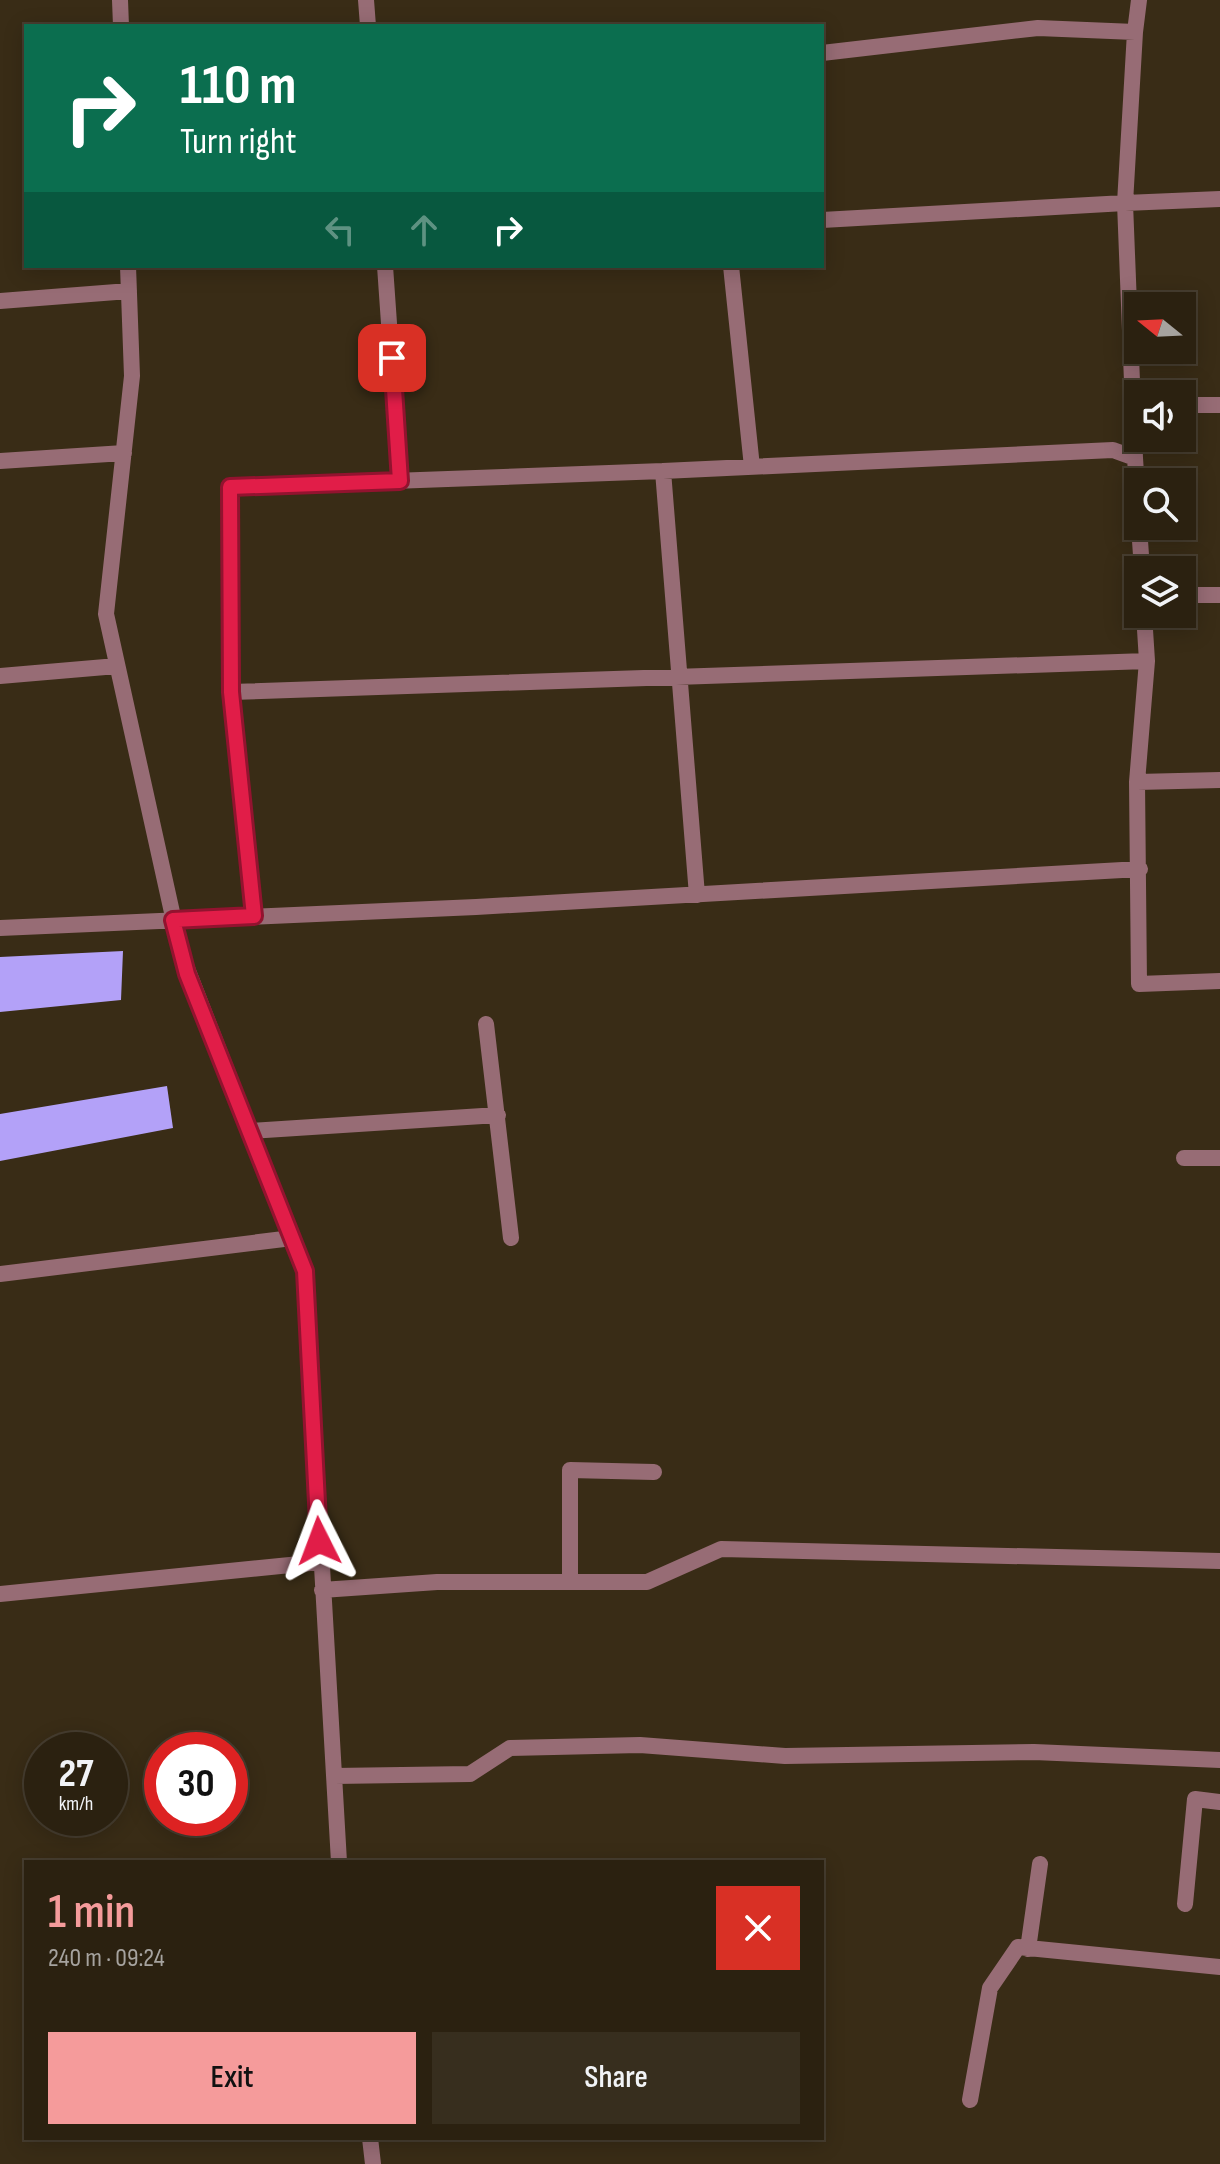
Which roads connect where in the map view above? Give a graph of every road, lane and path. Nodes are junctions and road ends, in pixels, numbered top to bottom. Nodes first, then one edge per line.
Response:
1 (120, 0) edge
2 (366, 0) edge
3 (1139, 0) edge
4 (121, 24) edge
5 (368, 24) edge
6 (1135, 32) junction
7 (824, 53) edge
8 (1220, 199) edge
9 (1125, 203) junction
10 (824, 220) edge
11 (128, 268) edge
12 (385, 268) edge
13 (731, 268) edge
14 (129, 291) junction
15 (0, 301) edge
16 (1135, 380) edge
17 (1196, 405) edge
18 (1220, 405) edge
19 (1135, 452) edge
20 (124, 453) junction
21 (1135, 458) junction
22 (0, 461) edge
23 (752, 467) junction
24 (1136, 468) edge
25 (663, 471) junction
26 (400, 481) junction
27 (1196, 595) edge
28 (1220, 595) edge
29 (1145, 628) edge
30 (1147, 661) junction
31 (117, 666) junction
32 (0, 676) edge
33 (680, 679) junction
34 (231, 692) junction
35 (1220, 780) edge
36 (1137, 782) junction
37 (1140, 869) junction
38 (697, 895) junction
39 (254, 916) junction
40 (173, 920) junction
41 (0, 928) edge
42 (1220, 981) edge
43 (486, 1024) dead end
44 (498, 1115) junction
45 (249, 1131) junction
46 (1184, 1158) dead end
47 (1220, 1158) edge
48 (292, 1238) junction
49 (511, 1238) dead end
50 (0, 1274) edge
51 (654, 1472) dead end
52 (1220, 1561) edge
53 (320, 1562) junction
54 (570, 1582) junction
55 (322, 1590) junction
56 (0, 1594) edge
57 (1220, 1760) edge
58 (334, 1776) junction
59 (1220, 1802) edge
60 (339, 1860) edge
61 (1040, 1864) dead end
62 (1185, 1904) dead end
63 (1028, 1949) junction
64 (1220, 1967) edge
65 (970, 2100) dead end
66 (370, 2140) edge
67 (373, 2164) edge

1 - 4 street
2 - 5 street
3 - 6 street
6 - 7 street
6 - 9 street
8 - 9 street
9 - 10 street
9 - 16 street
11 - 14 street
12 - 26 street
13 - 23 street
14 - 15 street
14 - 20 street
17 - 18 street
19 - 21 street
20 - 22 street
20 - 31 street
21 - 23 street
21 - 24 street
23 - 25 street
25 - 26 street
25 - 33 street
26 - 34 street
27 - 28 street
29 - 30 street
30 - 33 street
30 - 36 street
31 - 32 street
31 - 40 street
33 - 34 street
33 - 38 street
34 - 39 street
35 - 36 street
36 - 37 street
37 - 38 street
37 - 42 street
38 - 39 street
39 - 40 street
40 - 41 street
40 - 45 street
43 - 44 street
44 - 45 street
44 - 49 street
45 - 48 street
46 - 47 street
48 - 50 street
48 - 53 street
51 - 54 street
52 - 54 street
53 - 55 street
53 - 56 street
54 - 55 street
55 - 58 street
57 - 58 street
58 - 60 street
59 - 62 street
61 - 63 street
63 - 64 street
63 - 65 street
66 - 67 street

